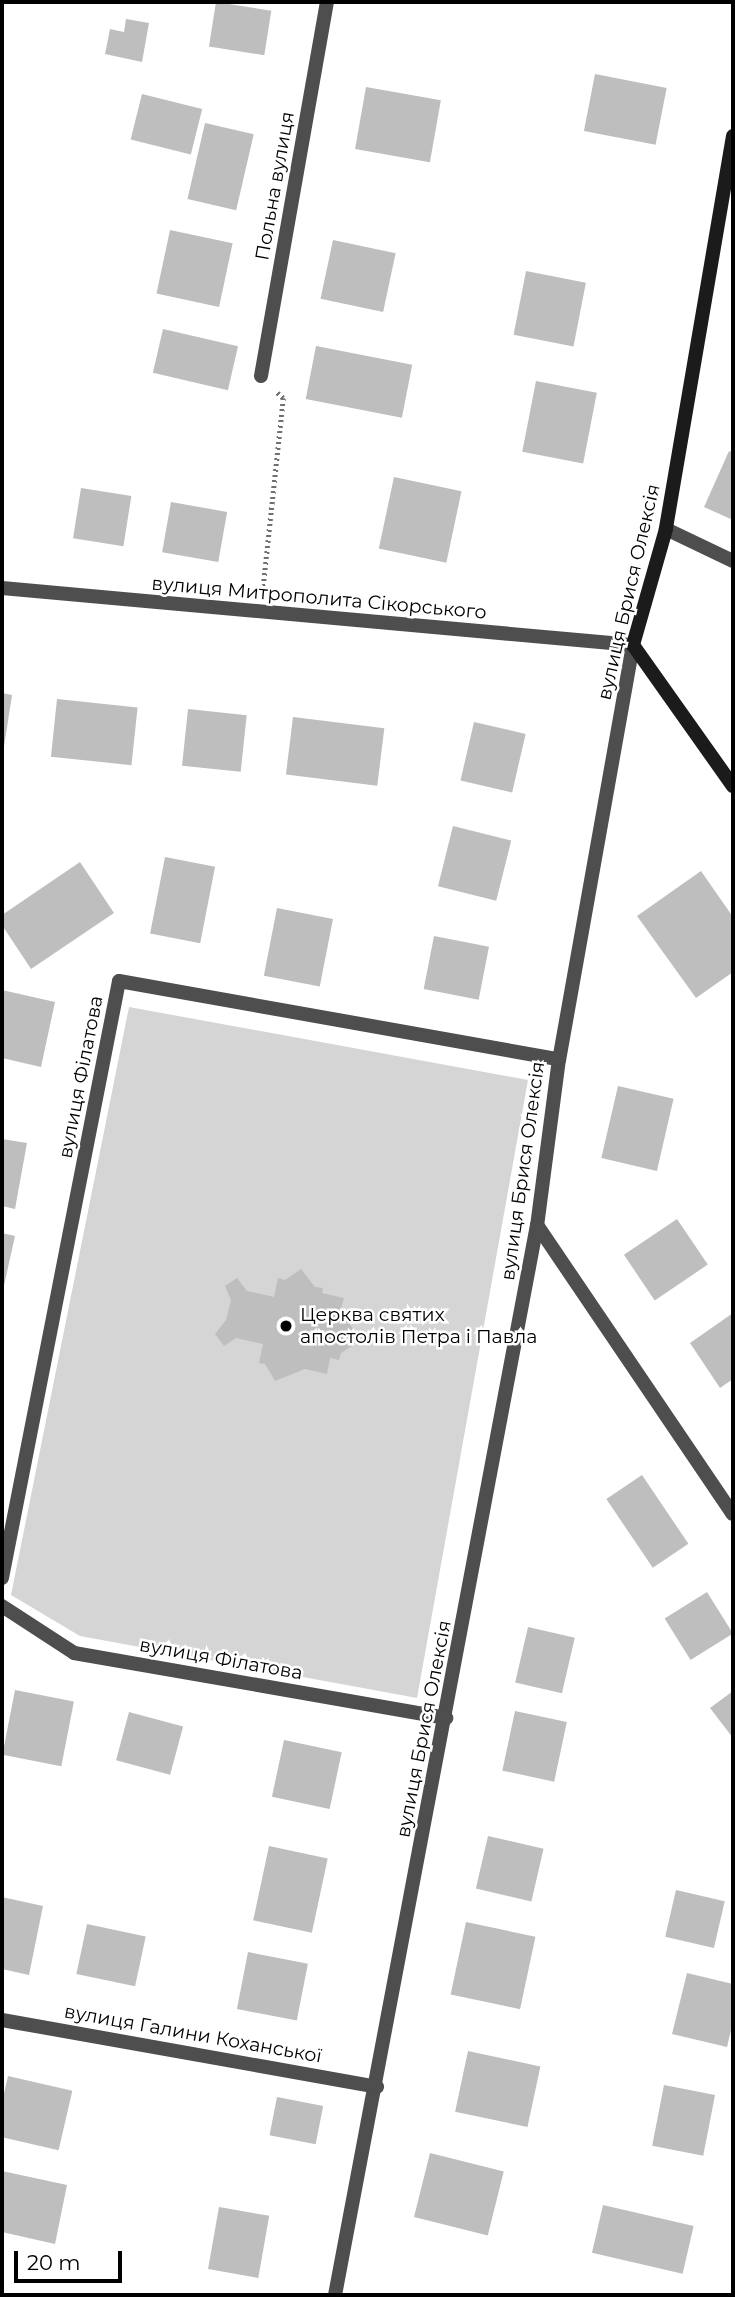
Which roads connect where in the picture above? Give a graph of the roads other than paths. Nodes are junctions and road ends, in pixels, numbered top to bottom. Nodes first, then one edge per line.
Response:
1 (327, 2) edge
2 (733, 136) edge
3 (261, 376) road end
4 (666, 529) junction
5 (733, 561) edge
6 (2, 588) edge
7 (633, 645) junction
8 (733, 786) edge
9 (559, 1059) junction
10 (537, 1225) junction
11 (733, 1514) edge
12 (2, 1578) edge
13 (2, 1606) edge
14 (446, 1718) junction
15 (2, 2020) edge
16 (377, 2087) junction
17 (335, 2295) edge

1 - 3 street, Польна вулиця
2 - 4 street, вулиця Брися Олексія
4 - 5 street
4 - 7 street, вулиця Брися Олексія
6 - 7 street, вулиця Митрополита Сікорського
7 - 8 street
7 - 9 street, вулиця Брися Олексія
9 - 10 street, вулиця Брися Олексія
9 - 12 street, вулиця Філатова
10 - 11 street
10 - 14 street, вулиця Брися Олексія
13 - 14 street, вулиця Філатова
14 - 16 street, вулиця Брися Олексія
15 - 16 street, вулиця Галини Коханської
16 - 17 street, вулиця Брися Олексія

